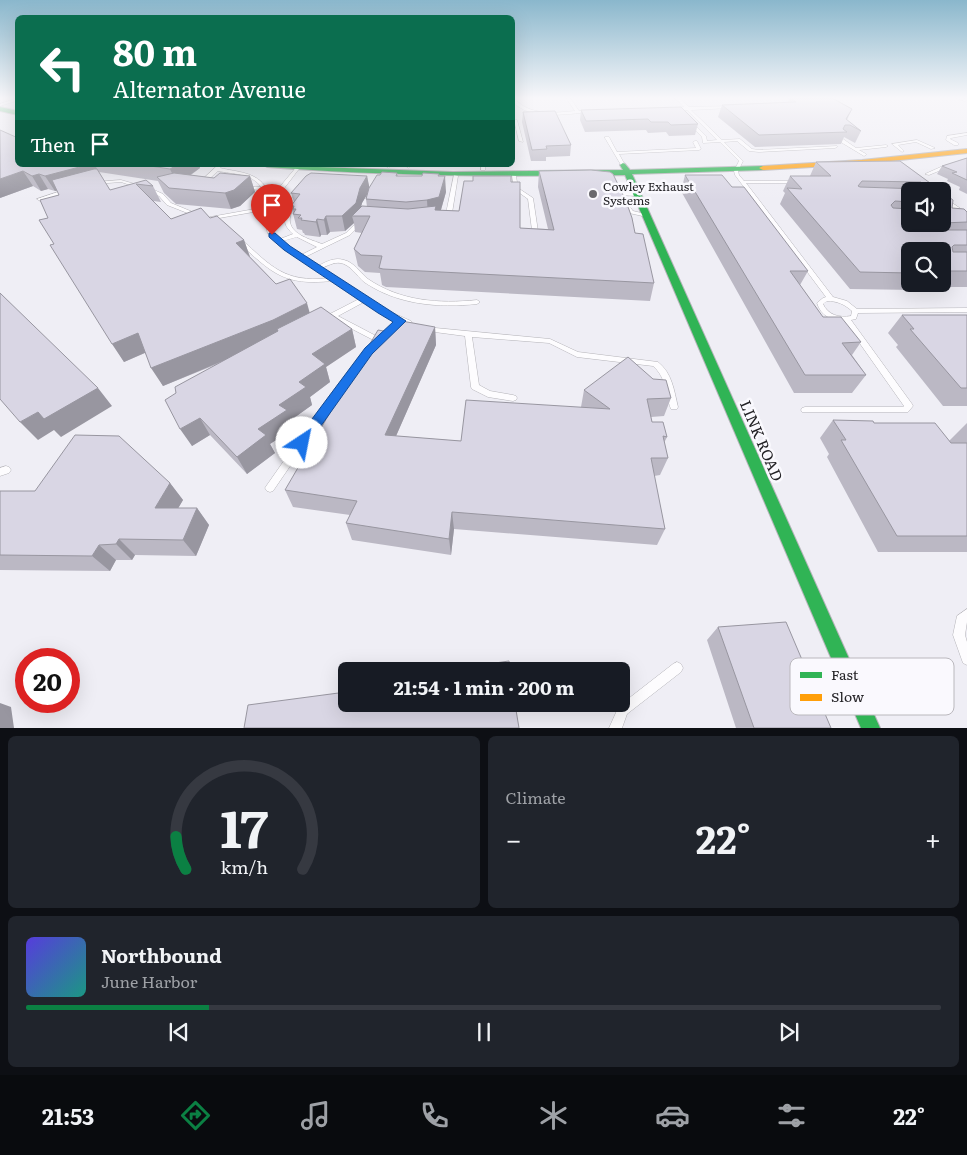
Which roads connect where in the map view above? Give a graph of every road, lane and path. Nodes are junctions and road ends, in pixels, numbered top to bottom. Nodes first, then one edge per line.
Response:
1 (518, 132) edge
2 (699, 132) edge
3 (713, 132) edge
4 (967, 134) edge
5 (607, 138) dead end
6 (841, 140) edge
7 (521, 141) dead end
8 (722, 141) junction
9 (694, 142) dead end
10 (835, 147) dead end
11 (959, 147) edge
12 (967, 150) edge
13 (733, 152) junction
14 (616, 154) junction
15 (897, 158) junction
16 (863, 159) junction
17 (967, 160) edge
18 (765, 161) junction
19 (740, 165) junction
20 (219, 167) edge
21 (281, 167) edge
22 (299, 167) edge
23 (365, 167) edge
24 (404, 167) edge
25 (483, 167) edge
26 (626, 169) junction
27 (216, 170) junction
28 (386, 171) edge
29 (926, 174) dead end
30 (456, 176) junction
31 (514, 176) junction
32 (545, 176) junction
33 (288, 179) junction
34 (561, 180) edge
35 (743, 182) junction
36 (800, 182) edge
37 (219, 183) edge
38 (234, 185) edge
39 (87, 186) edge
40 (307, 186) edge
41 (78, 188) edge
42 (264, 189) junction
43 (277, 194) junction
44 (638, 194) junction
45 (40, 199) edge
46 (951, 203) edge
47 (268, 208) junction
48 (288, 210) dead end
49 (364, 211) edge
50 (964, 211) edge
51 (647, 215) junction
52 (967, 216) edge
53 (208, 219) junction
54 (363, 219) junction
55 (371, 219) edge
56 (438, 220) edge
57 (959, 221) edge
58 (967, 221) edge
59 (215, 223) edge
60 (230, 233) edge
61 (297, 235) junction
62 (536, 238) edge
63 (278, 241) junction
64 (323, 247) junction
65 (301, 257) junction
66 (317, 268) junction
67 (333, 279) junction
68 (364, 299) junction
69 (831, 299) junction
70 (477, 302) dead end
71 (967, 310) edge
72 (855, 311) junction
73 (333, 316) junction
74 (846, 319) junction
75 (316, 325) edge
76 (416, 325) edge
77 (394, 327) junction
78 (423, 328) edge
79 (468, 334) junction
80 (374, 346) junction
81 (514, 398) dead end
82 (674, 407) dead end
83 (805, 410) dead end
84 (270, 488) dead end
85 (967, 615) edge
86 (840, 658) edge
87 (967, 658) edge
88 (677, 668) dead end
89 (865, 715) edge
90 (615, 728) edge
91 (871, 728) edge

1 - 7 lane
2 - 8 lane
3 - 8 lane
4 - 11 lane
5 - 14 lane
6 - 16 lane
8 - 10 lane
8 - 13 lane
9 - 14 lane
11 - 12 main road
11 - 15 main road
11 - 15 main road
11 - 17 lane
13 - 18 main road
13 - 19 lane
14 - 26 lane
15 - 16 main road
15 - 16 main road
15 - 16 lane
16 - 18 main road
16 - 19 main road
17 - 29 lane
18 - 19 main road
19 - 26 main road
19 - 35 lane
20 - 27 lane
21 - 33 main road
22 - 28 main road
22 - 33 lane
23 - 28 main road
24 - 28 main road
25 - 26 main road
26 - 32 main road
26 - 44 main road, LINK ROAD
27 - 37 lane
27 - 42 lane
28 - 30 main road
30 - 31 main road
30 - 56 lane
31 - 32 main road
31 - 62 lane
32 - 34 lane
33 - 43 lane
35 - 36 lane
35 - 69 lane
38 - 42 lane
39 - 53 lane
40 - 43 lane
41 - 45 lane
42 - 43 lane
43 - 47 lane
44 - 51 main road, LINK ROAD
44 - 51 lane
46 - 50 lane
47 - 53 lane
47 - 63 lane
48 - 61 lane
49 - 54 lane
50 - 52 lane
51 - 86 main road, LINK ROAD
53 - 59 lane
54 - 55 lane
54 - 64 lane
57 - 58 lane
60 - 67 lane
61 - 63 lane
61 - 64 lane
63 - 65 lane
64 - 65 lane
65 - 66 lane
66 - 67 lane
66 - 70 lane
67 - 68 lane
68 - 73 lane
68 - 77 lane
69 - 72 lane
69 - 74 lane
71 - 72 lane
72 - 74 lane
73 - 75 lane
73 - 80 lane
74 - 83 lane
76 - 77 lane
77 - 80 lane
78 - 79 lane
79 - 81 lane
79 - 82 lane
80 - 84 lane
85 - 87 lane
88 - 90 lane
89 - 91 main road, LINK ROAD

